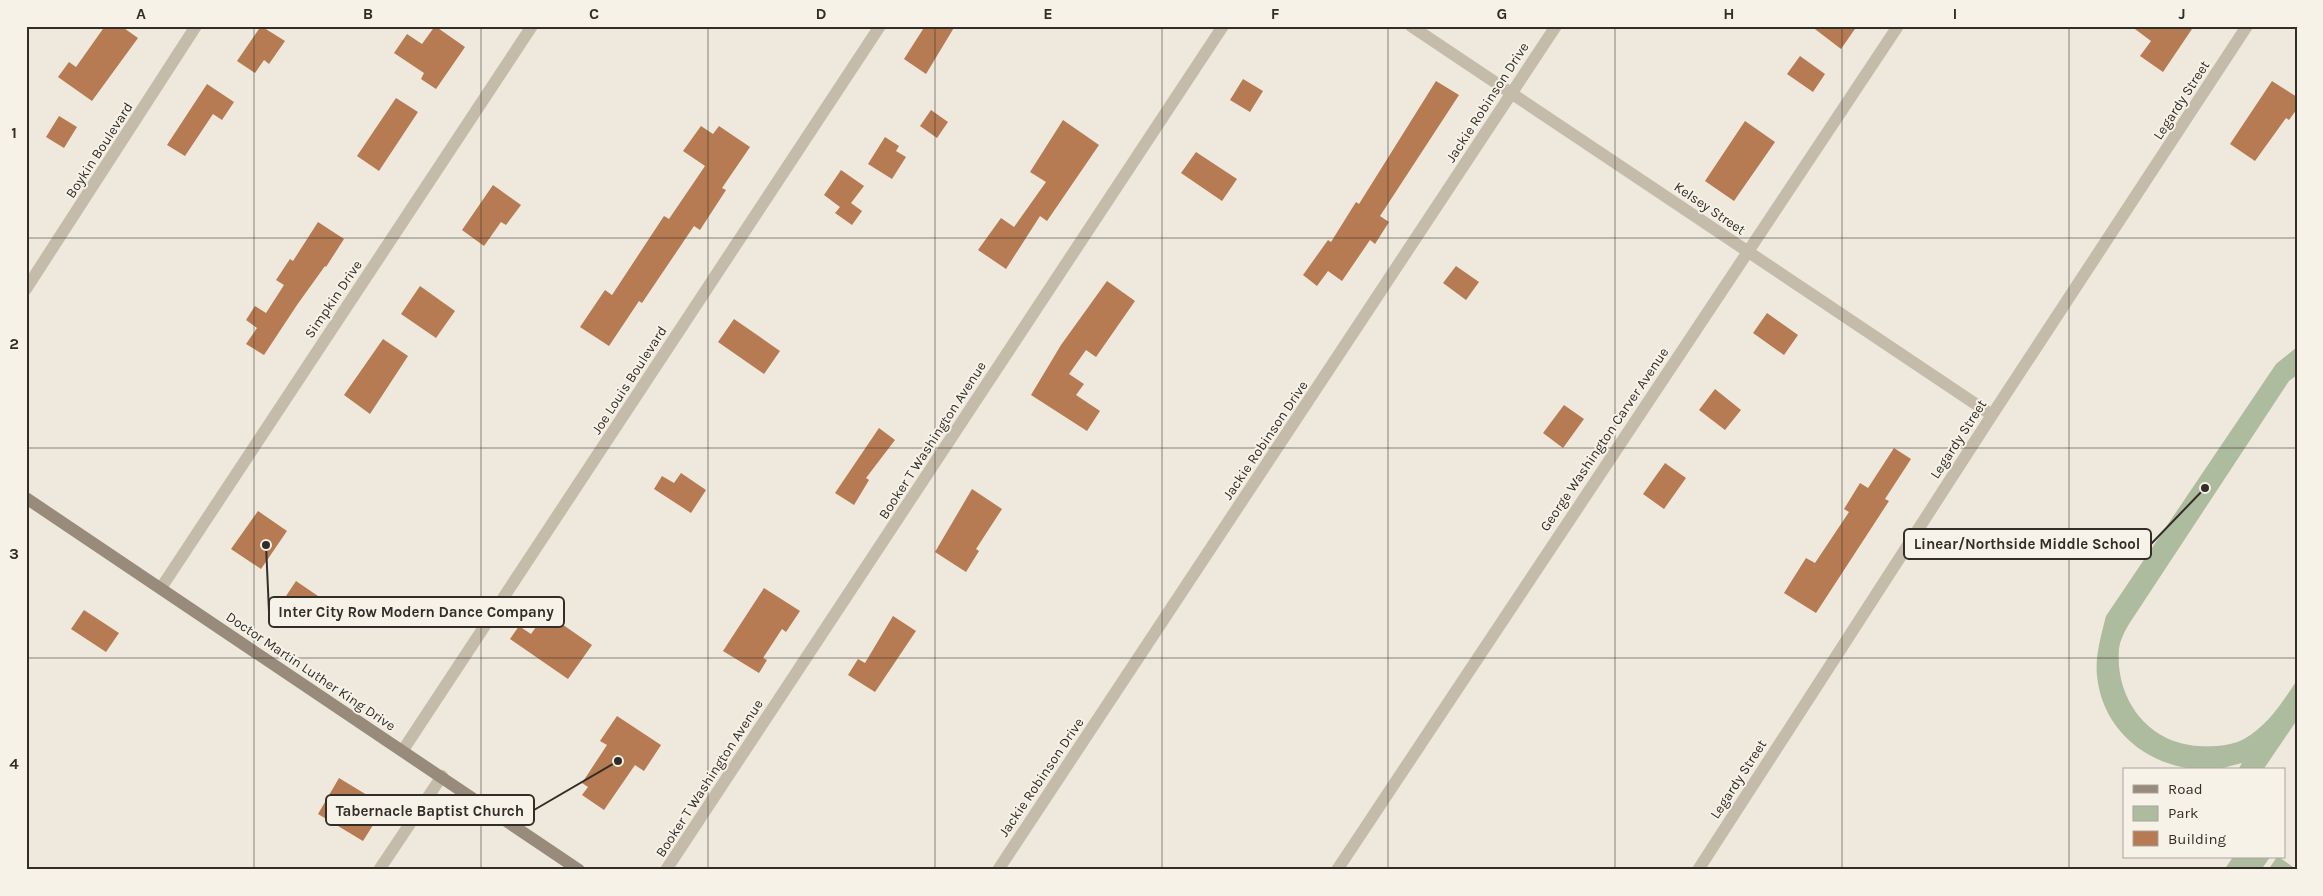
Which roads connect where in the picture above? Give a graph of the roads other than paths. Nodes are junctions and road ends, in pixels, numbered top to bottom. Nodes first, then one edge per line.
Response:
1 (196, 26) edge
2 (532, 26) edge
3 (880, 26) edge
4 (1223, 26) edge
5 (1411, 26) edge
6 (1556, 26) edge
7 (1898, 26) edge
8 (2248, 26) edge
9 (1511, 93) junction
10 (1747, 251) junction
11 (26, 289) edge
12 (1992, 415) junction
13 (26, 498) edge
14 (161, 588) junction
15 (404, 750) junction
16 (442, 776) junction
17 (379, 870) edge
18 (579, 870) edge
19 (666, 870) edge
20 (998, 870) edge
21 (1337, 870) edge
22 (1698, 870) edge

1 - 11 street, Boykin Boulevard
2 - 14 street, Simpkin Drive
3 - 15 street, Joe Louis Boulevard
4 - 19 street, Booker T Washington Avenue
5 - 9 street, Kelsey Street
6 - 9 street, Jackie Robinson Drive
7 - 10 street, George Washington Carver Avenue
8 - 12 street, Legardy Street
9 - 10 street, Kelsey Street
9 - 20 street, Jackie Robinson Drive
10 - 12 street, Kelsey Street
10 - 21 street, George Washington Carver Avenue
12 - 22 street, Legardy Street
13 - 14 main road, Doctor Martin Luther King Drive
14 - 15 main road, Doctor Martin Luther King Drive
15 - 16 main road, Doctor Martin Luther King Drive
16 - 17 street
16 - 18 main road, Doctor Martin Luther King Drive

